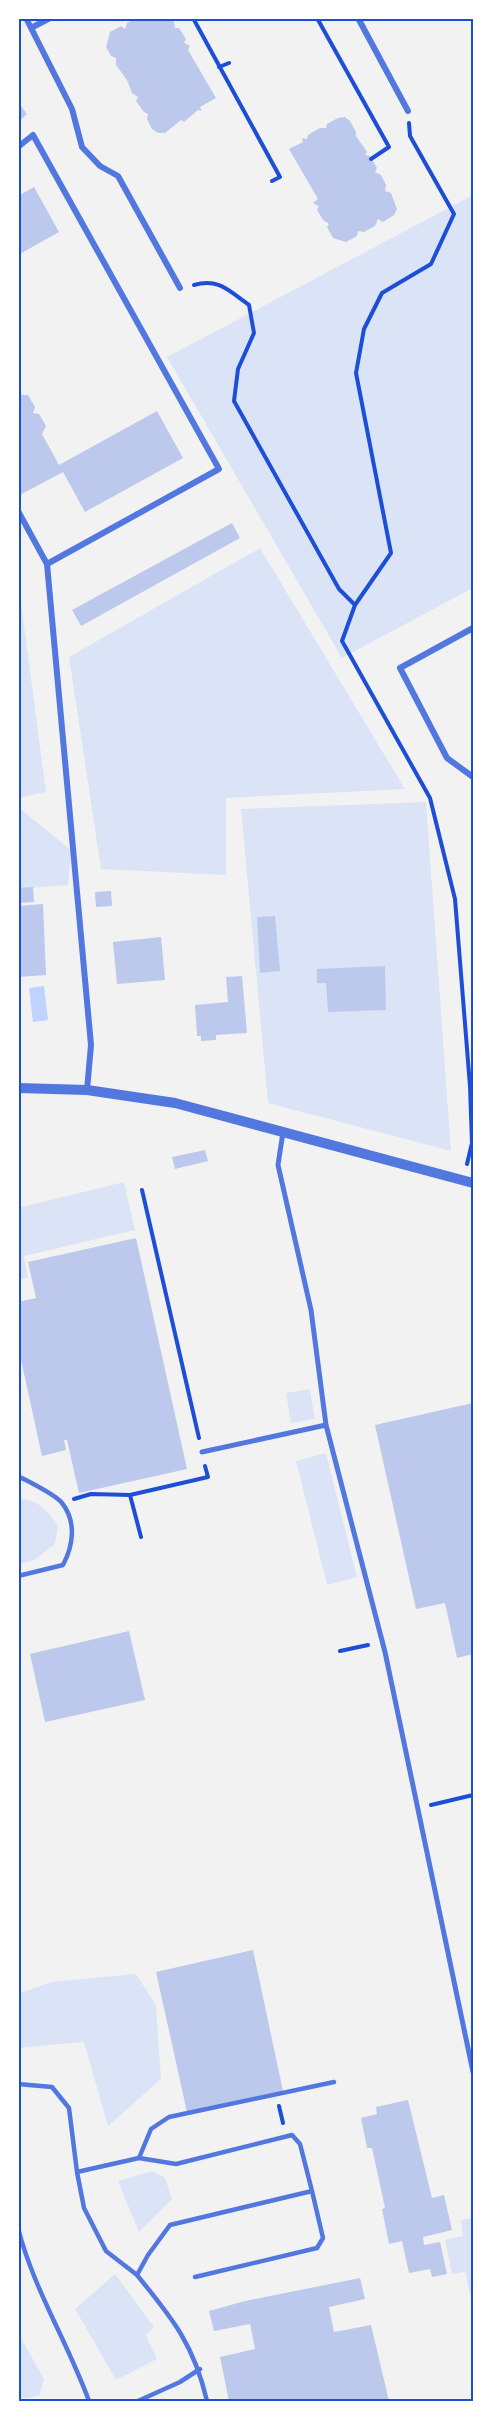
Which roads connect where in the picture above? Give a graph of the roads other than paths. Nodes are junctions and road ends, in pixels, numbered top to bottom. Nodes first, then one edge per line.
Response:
1 (26, 18) edge
2 (50, 18) edge
3 (358, 18) edge
4 (31, 28) junction
5 (408, 111) road end
6 (18, 147) edge
7 (180, 288) road end
8 (18, 511) edge
9 (47, 564) junction
10 (473, 628) edge
11 (473, 777) edge
12 (18, 1088) edge
13 (87, 1090) junction
14 (284, 1131) junction
15 (468, 1181) edge
16 (326, 1425) junction
17 (202, 1452) road end
18 (18, 1476) edge
19 (18, 1576) edge
20 (473, 2072) edge
21 (334, 2082) dead end
22 (18, 2084) edge
23 (140, 2158) junction
24 (77, 2172) junction
25 (312, 2191) junction
26 (18, 2228) edge
27 (137, 2275) junction
28 (195, 2277) dead end
29 (200, 2369) junction
30 (89, 2401) edge
31 (138, 2401) edge
32 (207, 2401) edge

1 - 4 street
2 - 4 street
3 - 5 street
4 - 7 street
6 - 9 street
8 - 9 street
9 - 13 street
10 - 11 street
12 - 13 street
13 - 14 street
14 - 15 street
14 - 16 street
16 - 17 street
16 - 20 street
18 - 19 lane
21 - 23 lane
22 - 24 lane
23 - 24 lane
23 - 25 lane
24 - 27 lane
25 - 27 lane
25 - 28 lane
26 - 30 lane
27 - 29 lane
29 - 31 lane
29 - 32 lane

